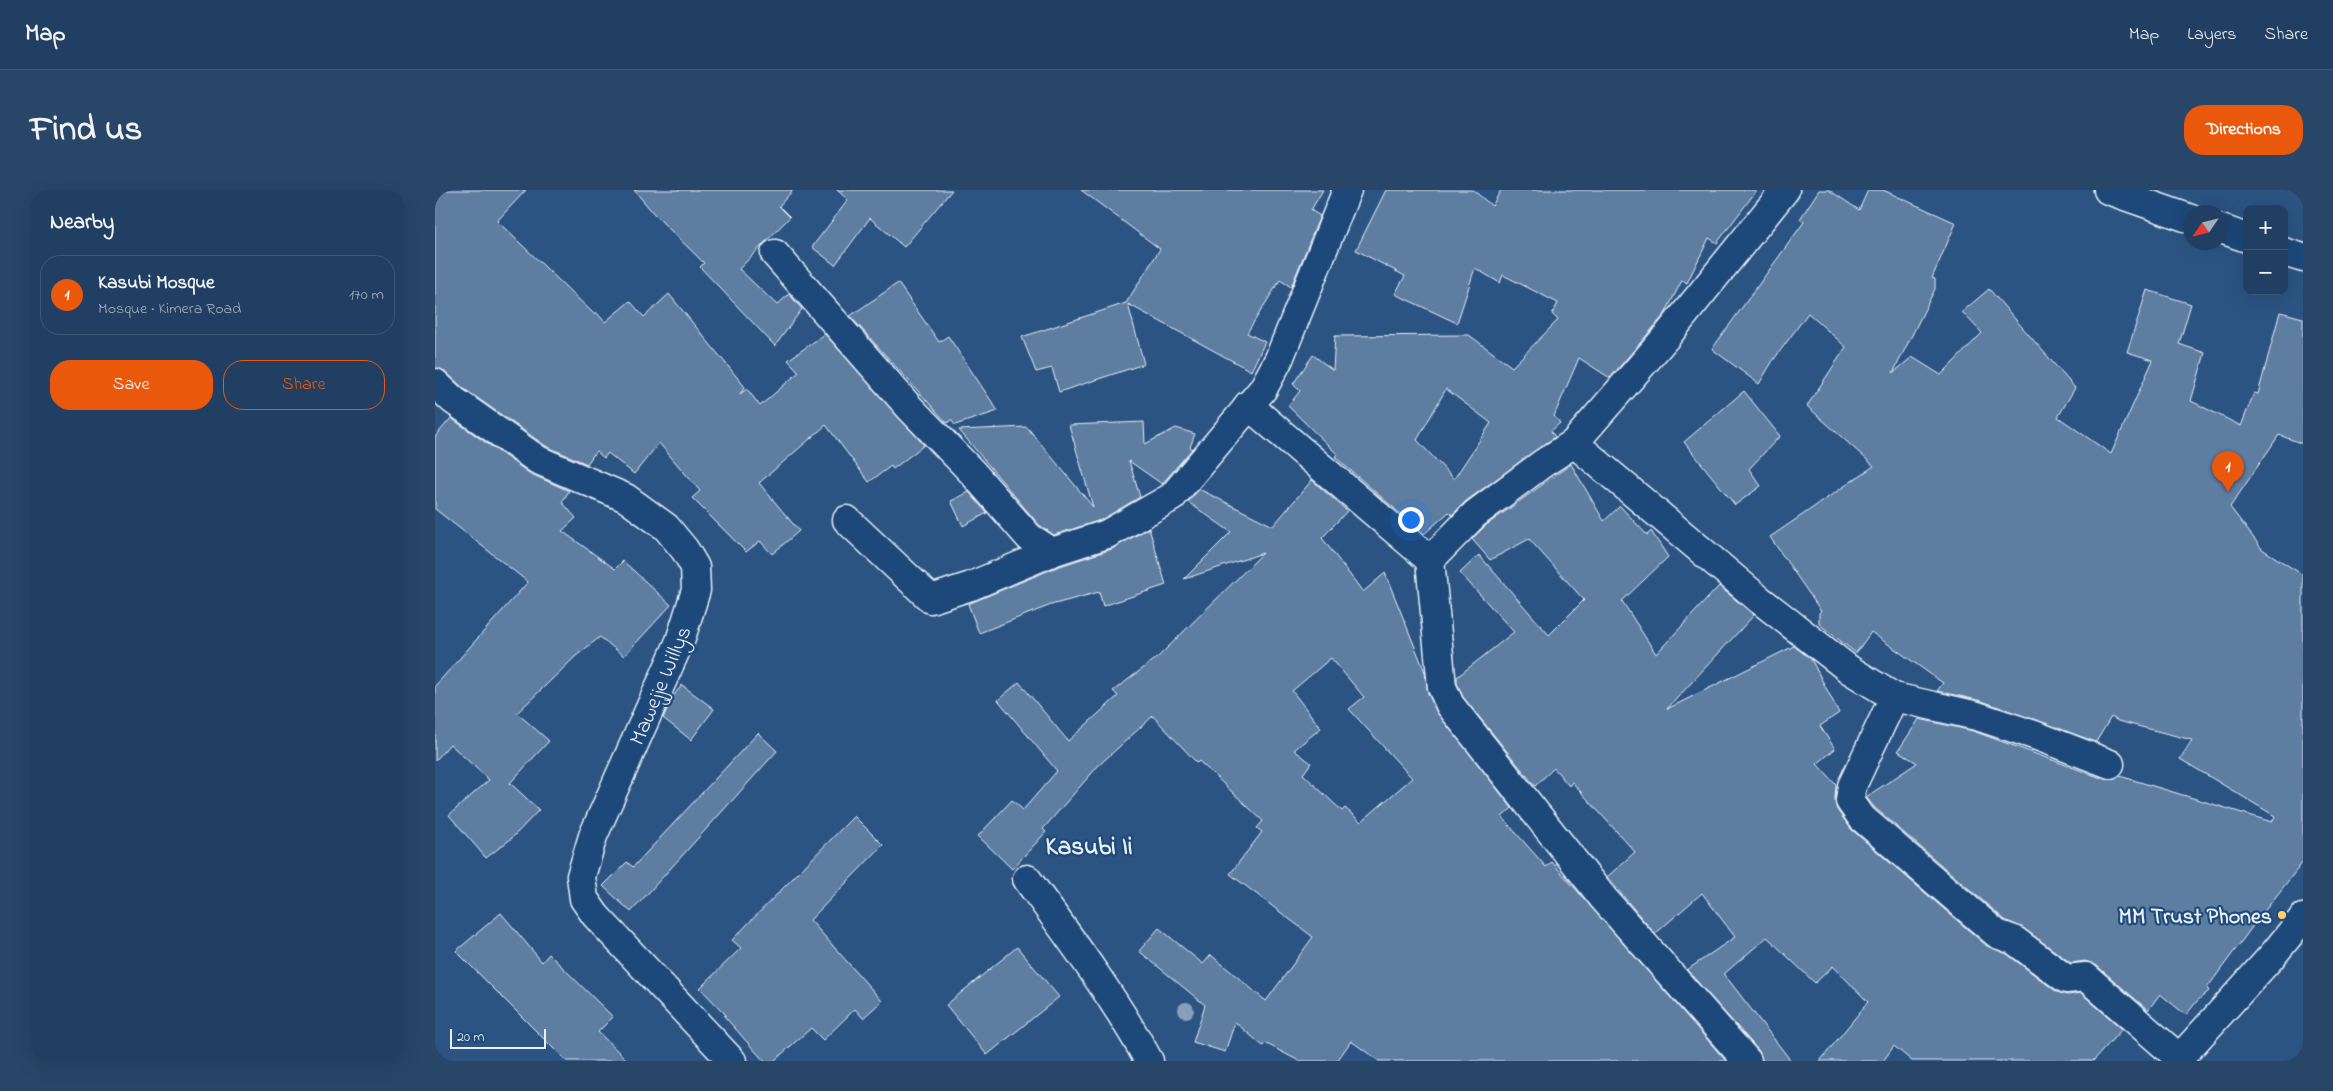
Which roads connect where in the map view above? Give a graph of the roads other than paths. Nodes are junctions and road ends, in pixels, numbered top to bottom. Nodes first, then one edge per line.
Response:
1 (1347, 190) edge
2 (1785, 190) edge
3 (2108, 190) edge
4 (2183, 216) edge
5 (2228, 231) edge
6 (2243, 237) edge
7 (2288, 253) edge
8 (775, 254) dead end
9 (2303, 258) edge
10 (435, 383) edge
11 (1248, 405) junction
12 (1574, 443) junction
13 (847, 520) dead end
14 (1052, 552) junction
15 (1430, 560) junction
16 (1894, 697) junction
17 (2110, 764) dead end
18 (1027, 879) dead end
19 (2303, 918) edge
20 (2178, 1060) edge
21 (732, 1061) edge
22 (1149, 1061) edge
23 (1747, 1061) edge

1 - 11 street
2 - 12 street
3 - 4 street
5 - 6 street
7 - 9 street
8 - 14 street
10 - 21 street, Mawejje Willys
11 - 14 street
11 - 15 street
12 - 15 street
12 - 16 street
13 - 14 street
15 - 23 street
16 - 17 street
16 - 20 street
18 - 22 street
19 - 20 street

